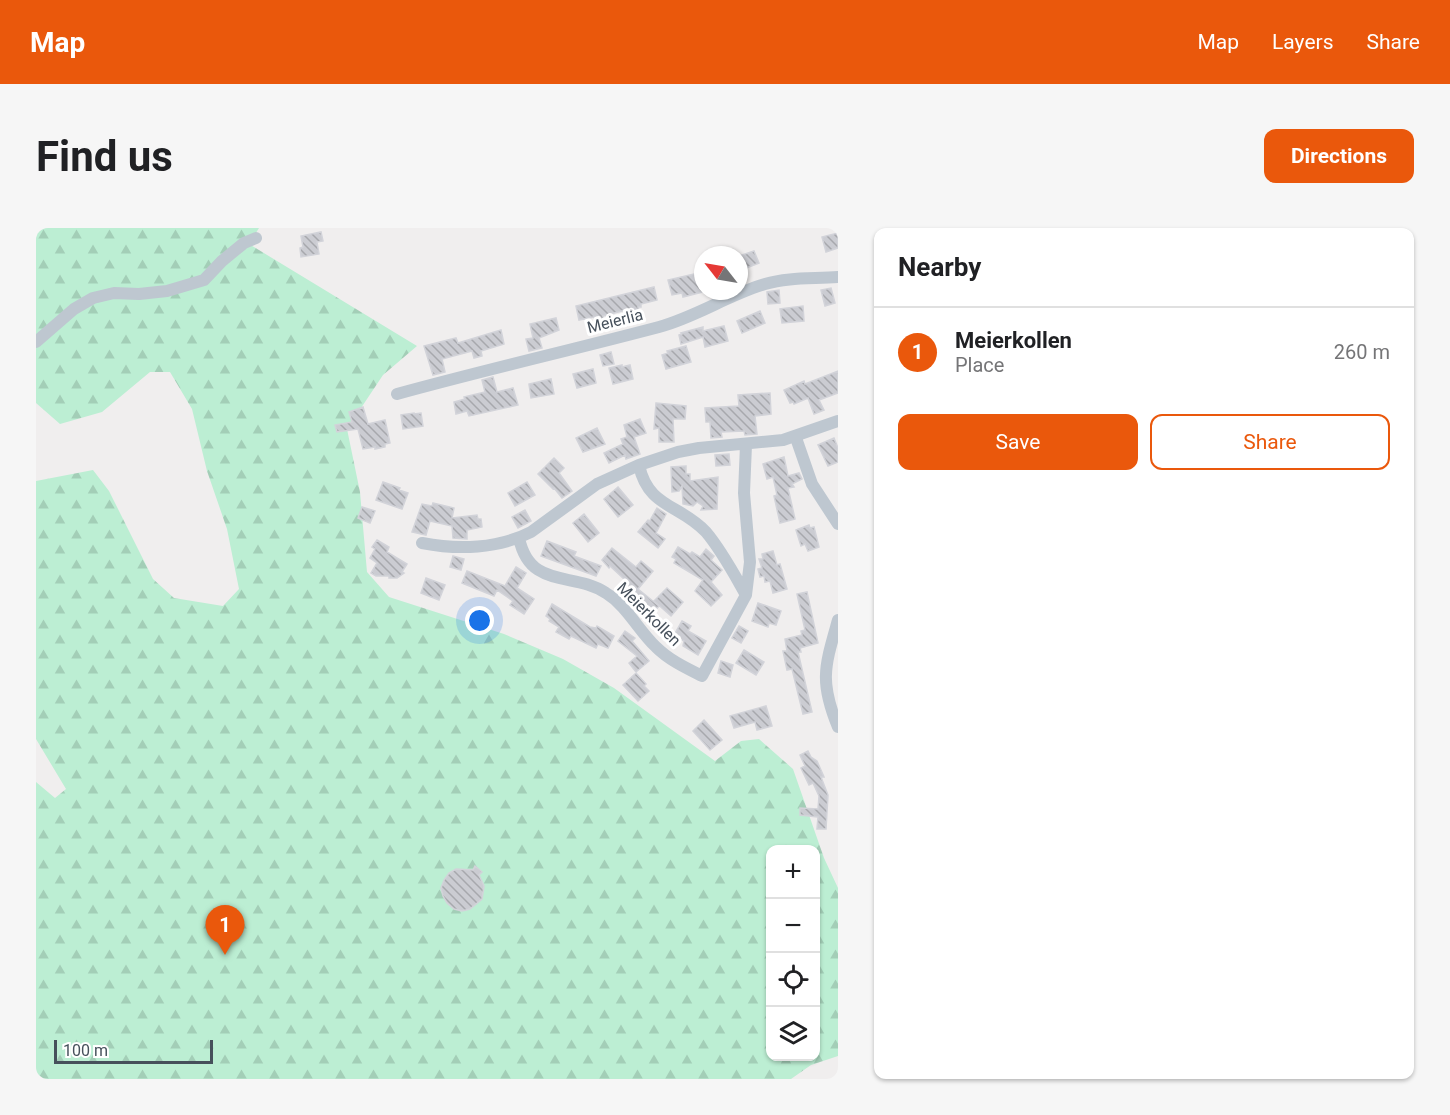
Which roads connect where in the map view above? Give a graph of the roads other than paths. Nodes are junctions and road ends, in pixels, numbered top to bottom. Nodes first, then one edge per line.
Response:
1 (256, 238) dead end
2 (838, 277) edge
3 (36, 342) edge
4 (397, 394) dead end
5 (838, 421) edge
6 (796, 438) junction
7 (746, 445) junction
8 (639, 465) junction
9 (838, 524) edge
10 (519, 538) junction
11 (422, 543) dead end
12 (746, 595) junction
13 (838, 620) edge
14 (838, 727) edge

1 - 3 street
2 - 4 street, Meierlia
5 - 6 street
6 - 7 street
6 - 9 street
7 - 8 street
7 - 12 street
8 - 10 street
8 - 12 street
10 - 11 street
10 - 12 street, Meierkollen
13 - 14 street

